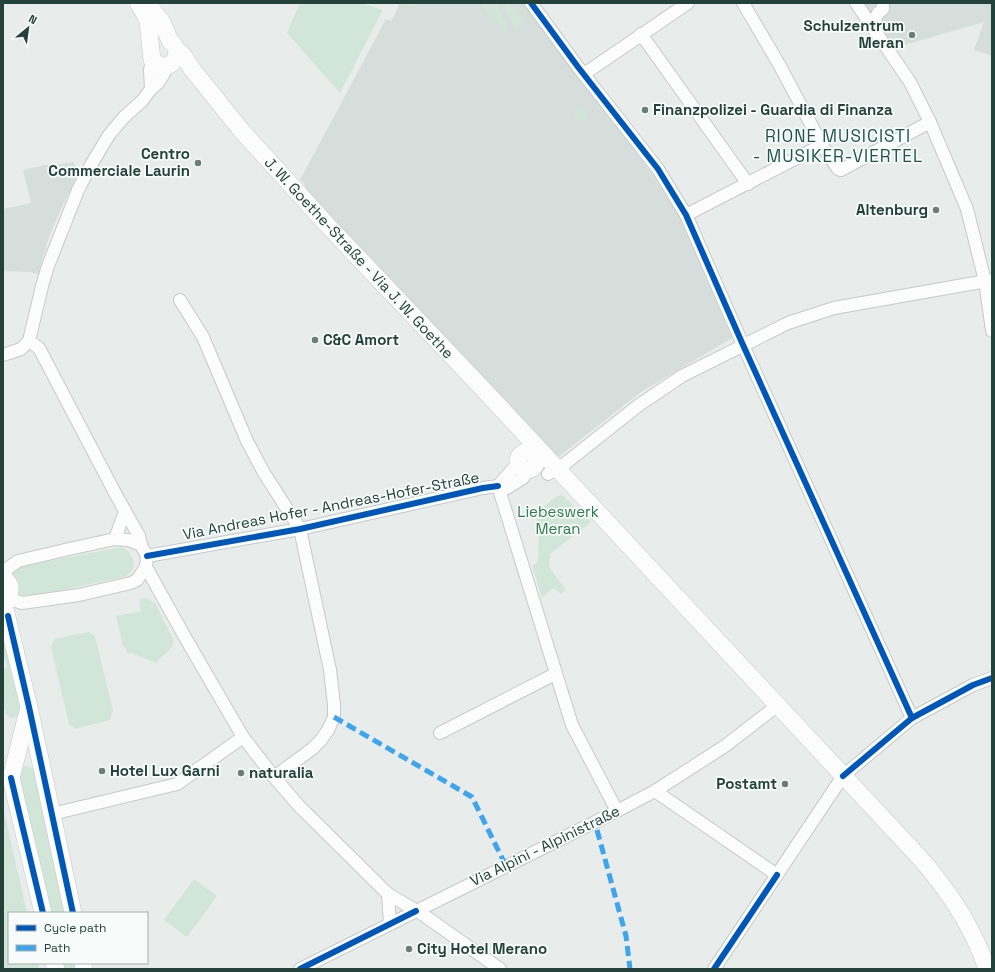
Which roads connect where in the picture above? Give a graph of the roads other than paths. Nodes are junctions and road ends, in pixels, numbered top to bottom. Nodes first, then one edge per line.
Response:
1 (138, 3) edge
2 (147, 3) edge
3 (531, 3) edge
4 (688, 3) edge
5 (743, 3) edge
6 (856, 3) edge
7 (883, 3) edge
8 (872, 26) junction
9 (641, 34) junction
10 (152, 54) junction
11 (176, 57) junction
12 (584, 74) junction
13 (151, 89) junction
14 (930, 122) junction
15 (822, 145) junction
16 (748, 184) junction
17 (686, 215) junction
18 (988, 281) edge
19 (180, 300) dead end
20 (992, 331) edge
21 (29, 341) junction
22 (743, 345) junction
23 (3, 355) edge
24 (540, 463) junction
25 (498, 486) junction
26 (125, 511) junction
27 (300, 529) junction
28 (115, 539) junction
29 (145, 556) junction
30 (3, 558) edge
31 (18, 561) junction
32 (3, 577) edge
33 (9, 604) edge
34 (555, 674) junction
35 (992, 678) edge
36 (778, 705) junction
37 (28, 707) junction
38 (912, 718) junction
39 (440, 733) dead end
40 (243, 737) junction
41 (14, 769) junction
42 (42, 773) junction
43 (843, 776) junction
44 (274, 777) junction
45 (655, 791) junction
46 (617, 811) junction
47 (52, 814) junction
48 (777, 875) junction
49 (388, 894) junction
50 (416, 911) junction
51 (43, 912) edge
52 (73, 912) edge
53 (390, 924) junction
54 (300, 969) edge
55 (500, 969) edge
56 (714, 969) edge
57 (987, 969) edge

1 - 10 main road
2 - 11 main road, J. W. Goethe-Straße - Via J. W. Goethe
3 - 12 street
4 - 9 street
5 - 15 street
6 - 8 street
7 - 8 street
8 - 14 street
9 - 12 street
9 - 16 street
10 - 11 main road
10 - 11 main road
10 - 13 street
11 - 13 street
11 - 24 main road, J. W. Goethe-Straße - Via J. W. Goethe
12 - 17 street
13 - 21 street
14 - 15 street
14 - 18 street
15 - 16 street
16 - 17 street
17 - 22 street
18 - 20 street
18 - 22 street, Via Andreas Hofer - Andreas-Hofer-Straße
19 - 27 street, Via Andreas Hofer - Andreas-Hofer-Straße
21 - 23 street
21 - 26 street
22 - 24 street, Via Andreas Hofer - Andreas-Hofer-Straße
22 - 38 street
24 - 25 street, Via Andreas Hofer - Andreas-Hofer-Straße
24 - 36 main road
25 - 27 street, Via Andreas Hofer - Andreas-Hofer-Straße
25 - 34 street
26 - 28 street
26 - 29 street
27 - 29 street, Via Andreas Hofer - Andreas-Hofer-Straße
27 - 44 street
28 - 29 street, Via Andreas Hofer - Andreas-Hofer-Straße
28 - 31 street, Via Andreas Hofer - Andreas-Hofer-Straße
29 - 33 street
29 - 40 street
30 - 31 street
31 - 32 street
32 - 33 main road
33 - 37 main road
34 - 39 street
34 - 46 street
35 - 38 street
36 - 43 main road
36 - 45 street, Via Alpini - Alpinistraße
37 - 41 main road
37 - 42 main road
38 - 43 street
40 - 44 street
40 - 47 street
41 - 42 main road
41 - 51 main road
42 - 47 main road
43 - 48 street
43 - 57 main road
44 - 49 street
45 - 46 street, Via Alpini - Alpinistraße
45 - 48 street
46 - 50 street, Via Alpini - Alpinistraße
47 - 52 main road
48 - 56 street
49 - 50 street
49 - 53 street
50 - 53 street, Via Alpini - Alpinistraße
50 - 55 street
53 - 54 street, Via Alpini - Alpinistraße

